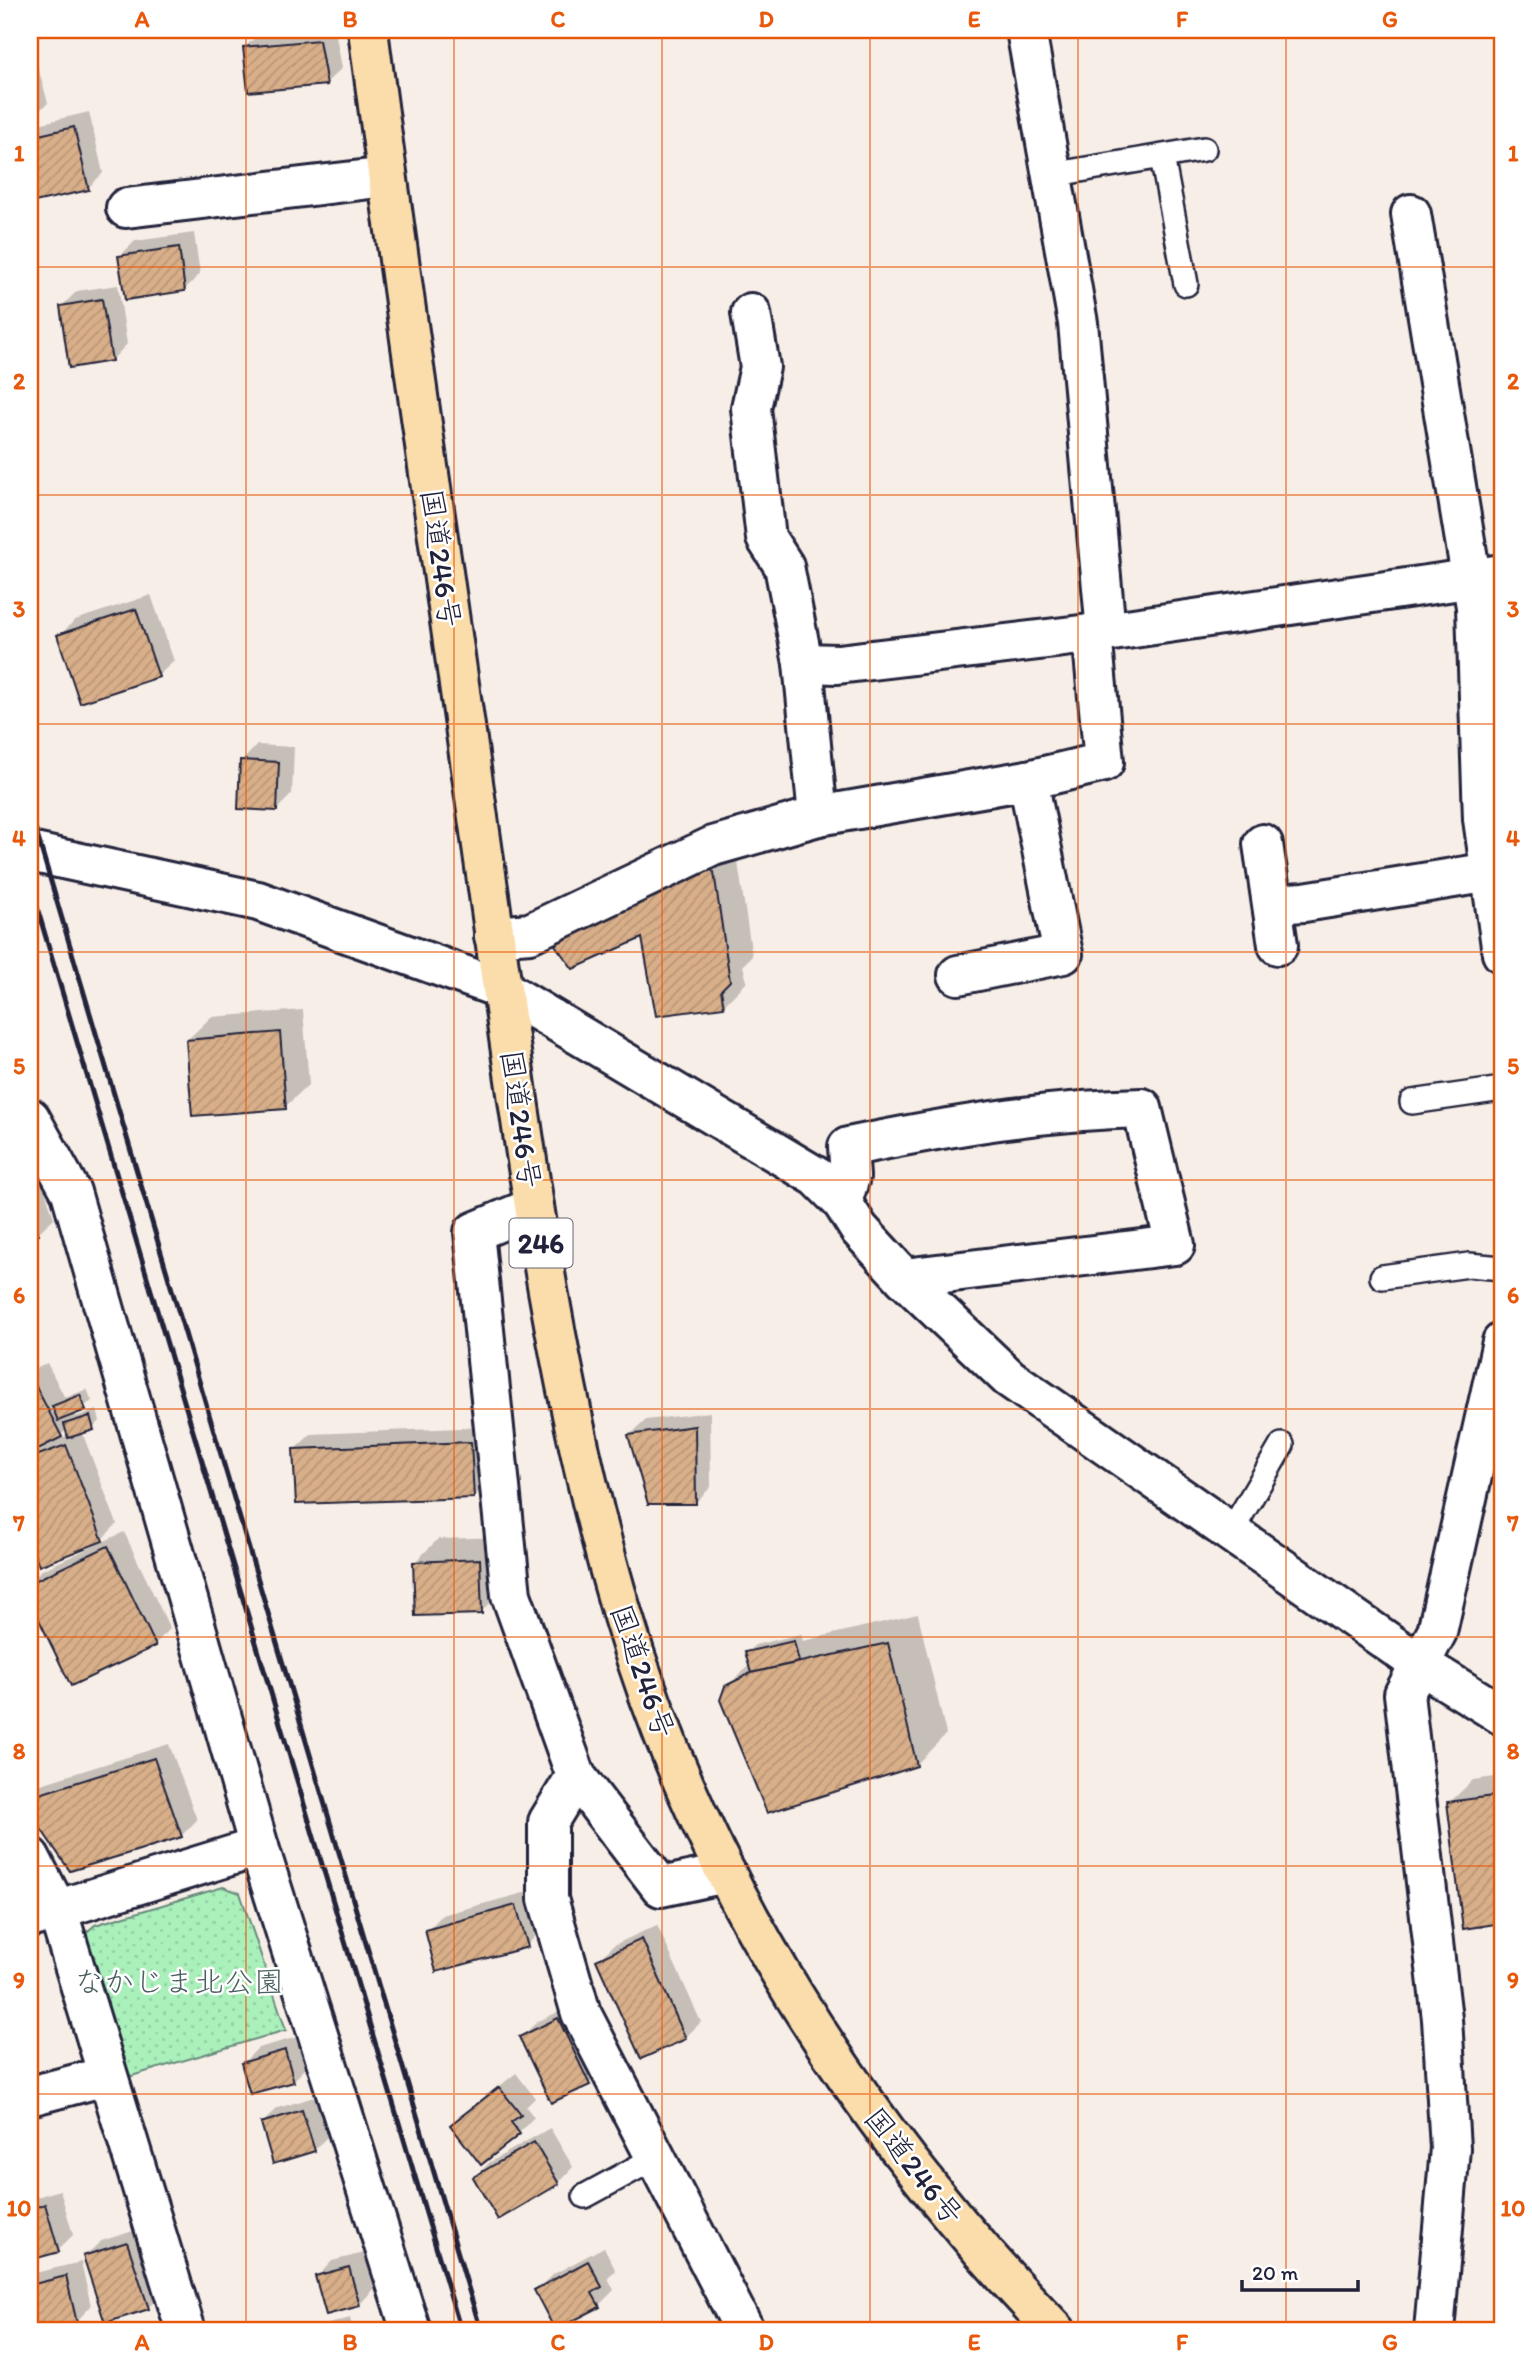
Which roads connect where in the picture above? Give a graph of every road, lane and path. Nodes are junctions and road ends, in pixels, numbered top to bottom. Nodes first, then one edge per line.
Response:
1 (368, 30) edge
2 (1026, 30) edge
3 (1204, 149) dead end
4 (1162, 157) junction
5 (1051, 175) junction
6 (387, 177) junction
7 (126, 208) dead end
8 (1411, 214) dead end
9 (1186, 284) dead end
10 (751, 313) dead end
11 (1486, 577) edge
12 (1099, 632) junction
13 (803, 663) junction
14 (1028, 779) junction
15 (818, 816) junction
16 (1263, 844) dead end
17 (30, 852) edge
18 (1491, 872) junction
19 (1273, 904) junction
20 (495, 936) junction
21 (1278, 945) dead end
22 (1502, 953) edge
23 (958, 975) dead end
24 (502, 989) junction
25 (1502, 1089) edge
26 (1412, 1102) dead end
27 (30, 1118) edge
28 (842, 1202) junction
29 (534, 1207) junction
30 (1502, 1268) edge
31 (1382, 1277) dead end
32 (904, 1278) junction
33 (1502, 1342) edge
34 (1282, 1445) dead end
35 (1231, 1532) junction
36 (1421, 1665) junction
37 (1492, 1699) edge
38 (576, 1776) junction
39 (259, 1847) junction
40 (30, 1857) edge
41 (726, 1873) junction
42 (43, 1913) edge
43 (106, 2076) junction
44 (30, 2096) edge
45 (655, 2158) junction
46 (585, 2196) dead end
47 (186, 2331) edge
48 (411, 2331) edge
49 (745, 2331) edge
50 (1056, 2331) edge
51 (1434, 2331) edge

1 - 6 highway, 国道246号 / 246
2 - 5 street
3 - 4 lane
4 - 5 lane
4 - 9 lane
5 - 12 street
6 - 7 street
6 - 20 highway, 国道246号 / 246
8 - 11 street
10 - 13 street
11 - 12 street
11 - 18 street
12 - 13 street
12 - 14 street
13 - 15 street
14 - 15 street
14 - 23 street
15 - 20 street
16 - 19 street
17 - 24 street
18 - 19 street
18 - 22 street
19 - 21 street
20 - 24 highway, 国道246号 / 246
24 - 28 street
24 - 29 highway, 国道246号 / 246
25 - 26 lane
27 - 39 street
28 - 32 street
28 - 32 street
29 - 38 street
29 - 41 highway, 国道246号 / 246
30 - 31 lane
32 - 35 street
33 - 36 street
34 - 35 lane
35 - 36 street
36 - 37 street
36 - 51 street
38 - 41 street
38 - 45 street
39 - 42 street
39 - 48 street
40 - 42 street
41 - 50 highway, 国道246号 / 246
42 - 43 street
43 - 44 street
43 - 47 street
45 - 46 lane
45 - 49 street

